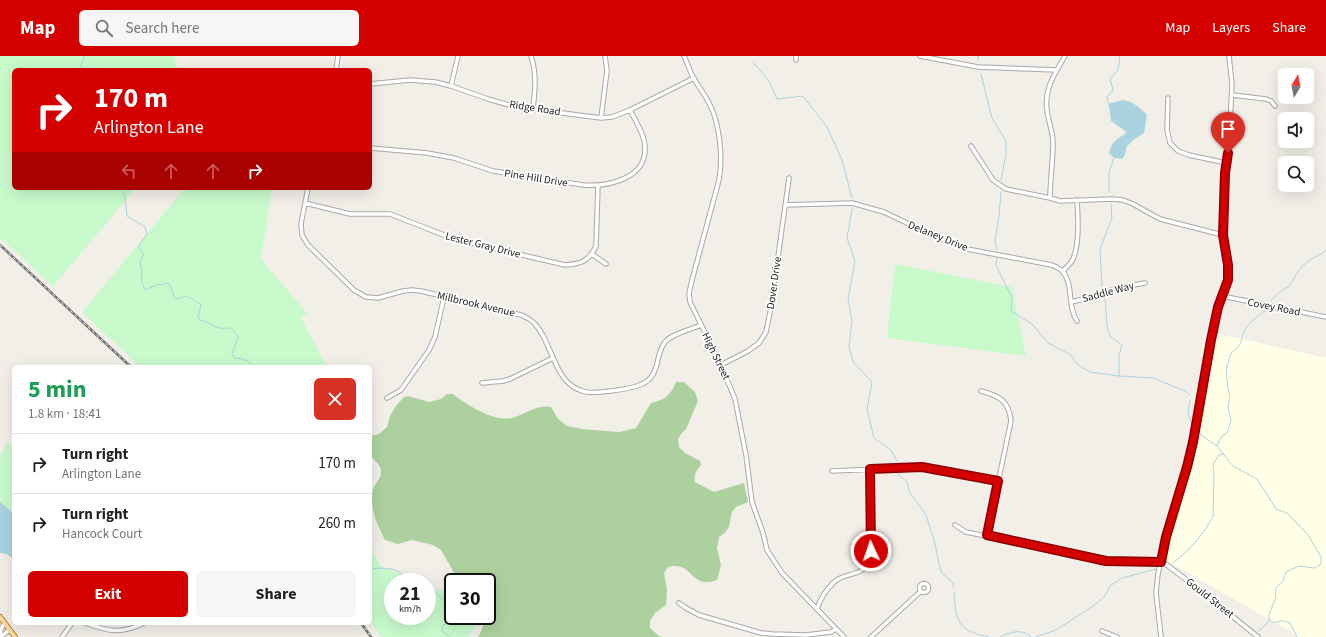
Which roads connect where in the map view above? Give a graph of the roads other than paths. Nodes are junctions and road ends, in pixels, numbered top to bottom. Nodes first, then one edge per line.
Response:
1 (338, 56) edge
2 (458, 56) edge
3 (531, 56) edge
4 (605, 56) edge
5 (684, 56) edge
6 (920, 56) edge
7 (1065, 56) edge
8 (1229, 56) edge
9 (336, 68) edge
10 (1057, 70) junction
11 (694, 78) junction
12 (372, 84) edge
13 (451, 86) junction
14 (1232, 95) junction
15 (1168, 98) dead end
16 (1275, 106) dead end
17 (533, 109) junction
18 (630, 110) junction
19 (601, 118) junction
20 (971, 146) dead end
21 (372, 148) edge
22 (1226, 163) junction
23 (789, 178) dead end
24 (598, 186) junction
25 (308, 190) edge
26 (1050, 198) junction
27 (1077, 200) junction
28 (305, 203) junction
29 (785, 205) junction
30 (1223, 235) junction
31 (592, 254) junction
32 (606, 264) dead end
33 (1063, 271) junction
34 (1145, 283) dead end
35 (1222, 296) junction
36 (444, 297) junction
37 (1071, 302) junction
38 (1326, 317) edge
39 (1077, 321) dead end
40 (701, 325) junction
41 (553, 358) junction
42 (721, 365) junction
43 (482, 383) dead end
44 (982, 391) dead end
45 (387, 398) dead end
46 (870, 469) junction
47 (832, 471) dead end
48 (998, 481) junction
49 (955, 525) dead end
50 (987, 535) junction
51 (1161, 562) junction
52 (921, 591) dead end
53 (679, 603) dead end
54 (817, 609) junction
55 (0, 617) edge
56 (4, 624) junction
57 (71, 625) edge
58 (91, 625) edge
59 (140, 625) edge
60 (836, 629) junction
61 (9, 630) junction
62 (1102, 631) dead end
63 (1, 637) edge
64 (15, 637) edge
65 (62, 637) edge
66 (844, 637) edge
67 (871, 637) edge
68 (1117, 637) edge
69 (1161, 637) edge
70 (1258, 637) edge

1 - 9 street
2 - 13 street
3 - 17 street
4 - 19 street
5 - 11 street, High Street
6 - 10 street
7 - 10 street
8 - 14 street
10 - 26 street
11 - 18 street, Ridge Road
11 - 40 street, High Street
12 - 13 street, Ridge Road
13 - 17 street, Ridge Road
14 - 16 street
14 - 22 street
15 - 22 street
17 - 19 street, Ridge Road
18 - 19 street, Ridge Road
18 - 24 street, Pine Hill Drive
20 - 26 street
21 - 24 street, Pine Hill Drive
22 - 30 street
23 - 29 street, Dover Drive
24 - 31 street
25 - 28 street, Millbrook Avenue
26 - 27 street
27 - 30 street
27 - 33 street
28 - 31 street, Lester Gray Drive
28 - 36 street, Millbrook Avenue
29 - 33 street, Delaney Drive
29 - 42 street, Dover Drive
30 - 35 street
31 - 32 street
33 - 37 street
34 - 37 street, Saddle Way
35 - 38 street, Covey Road
35 - 51 street
36 - 41 street, Millbrook Avenue
36 - 45 street
37 - 39 street
40 - 41 street, Millbrook Avenue
40 - 42 street, High Street
41 - 43 street
42 - 54 street, High Street
44 - 48 street
46 - 47 street
46 - 48 street
46 - 54 street
48 - 50 street
49 - 50 street
50 - 51 street
51 - 69 street
51 - 70 street, Gould Street
52 - 67 street
53 - 60 street
54 - 60 street, High Street
55 - 56 main road
56 - 61 main road
56 - 63 street
57 - 65 street
58 - 59 street
60 - 66 street, High Street
61 - 63 street
61 - 64 main road
62 - 68 street

